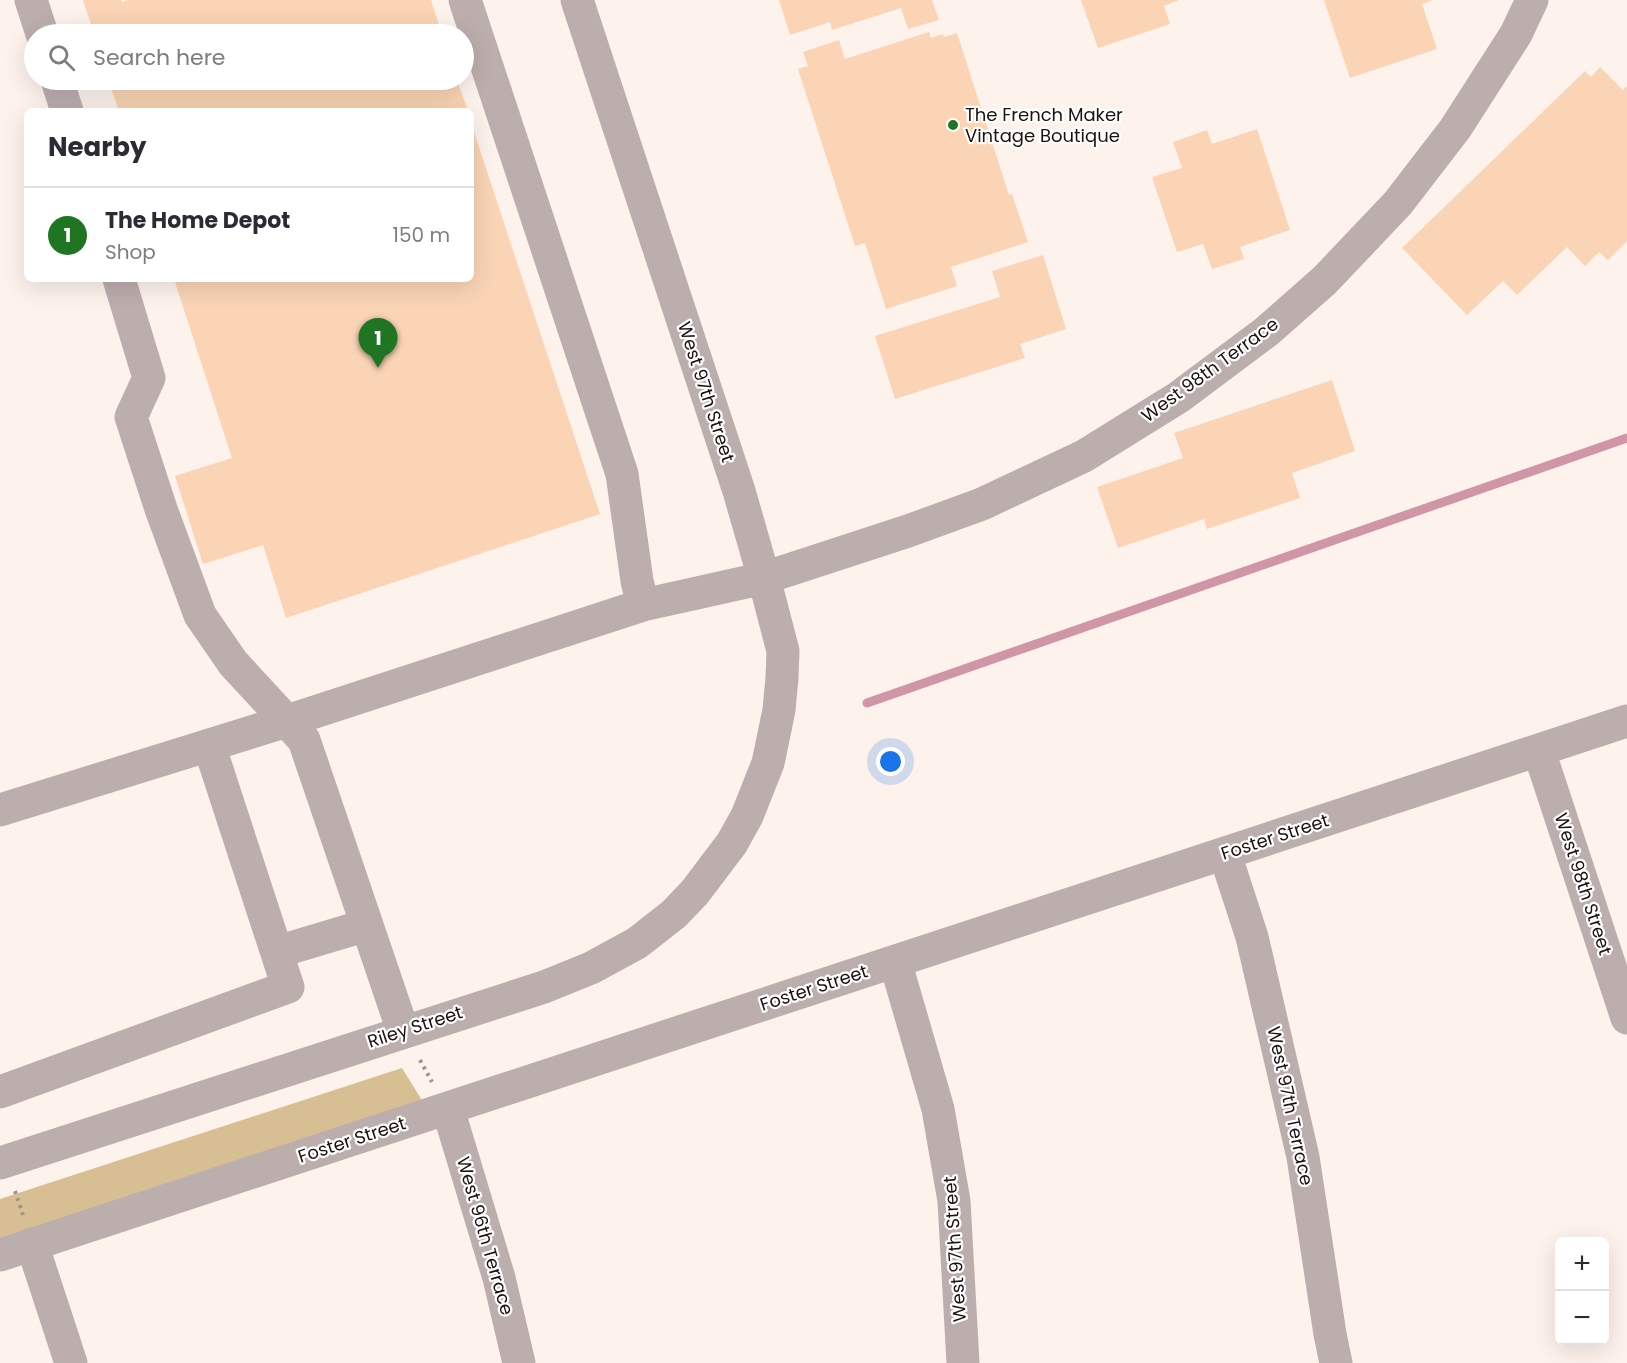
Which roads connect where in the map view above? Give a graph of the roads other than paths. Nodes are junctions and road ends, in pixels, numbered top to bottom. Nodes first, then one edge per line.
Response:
1 (31, 0) edge
2 (465, 0) edge
3 (577, 0) edge
4 (1532, 0) edge
5 (39, 24) edge
6 (473, 24) edge
7 (474, 27) edge
8 (60, 90) edge
9 (66, 108) edge
10 (119, 282) edge
11 (764, 579) junction
12 (643, 605) junction
13 (286, 721) junction
14 (1627, 721) edge
15 (209, 745) junction
16 (1539, 751) junction
17 (758, 789) joint
18 (0, 810) edge
19 (1225, 854) junction
20 (367, 925) junction
21 (277, 952) junction
22 (896, 961) junction
23 (1627, 1018) edge
24 (403, 1031) junction
25 (0, 1092) edge
26 (448, 1109) junction
27 (2, 1162) edge
28 (32, 1244) junction
29 (0, 1255) edge
30 (71, 1363) edge
31 (519, 1363) edge
32 (963, 1363) edge
33 (1336, 1363) edge

1 - 5 street
2 - 6 street
3 - 11 street, West 97th Street
4 - 11 street, West 98th Terrace
7 - 12 street
8 - 9 street
10 - 13 street
11 - 12 street, West 98th Terrace
11 - 17 street, West 97th Street
12 - 13 street, West 98th Terrace
13 - 15 street, West 98th Terrace
13 - 20 street
14 - 16 street, Foster Street
15 - 18 street, West 98th Terrace
15 - 21 street
16 - 19 street, Foster Street
16 - 23 street, West 98th Street
17 - 24 street, Riley Street
19 - 22 street, Foster Street
19 - 33 street, West 97th Terrace
20 - 21 street
20 - 24 street
21 - 25 street
22 - 26 street, Foster Street
22 - 32 street, West 97th Street
24 - 27 street, Riley Street
26 - 28 street, Foster Street
26 - 31 street, West 96th Terrace
28 - 29 street, Foster Street
28 - 30 street

